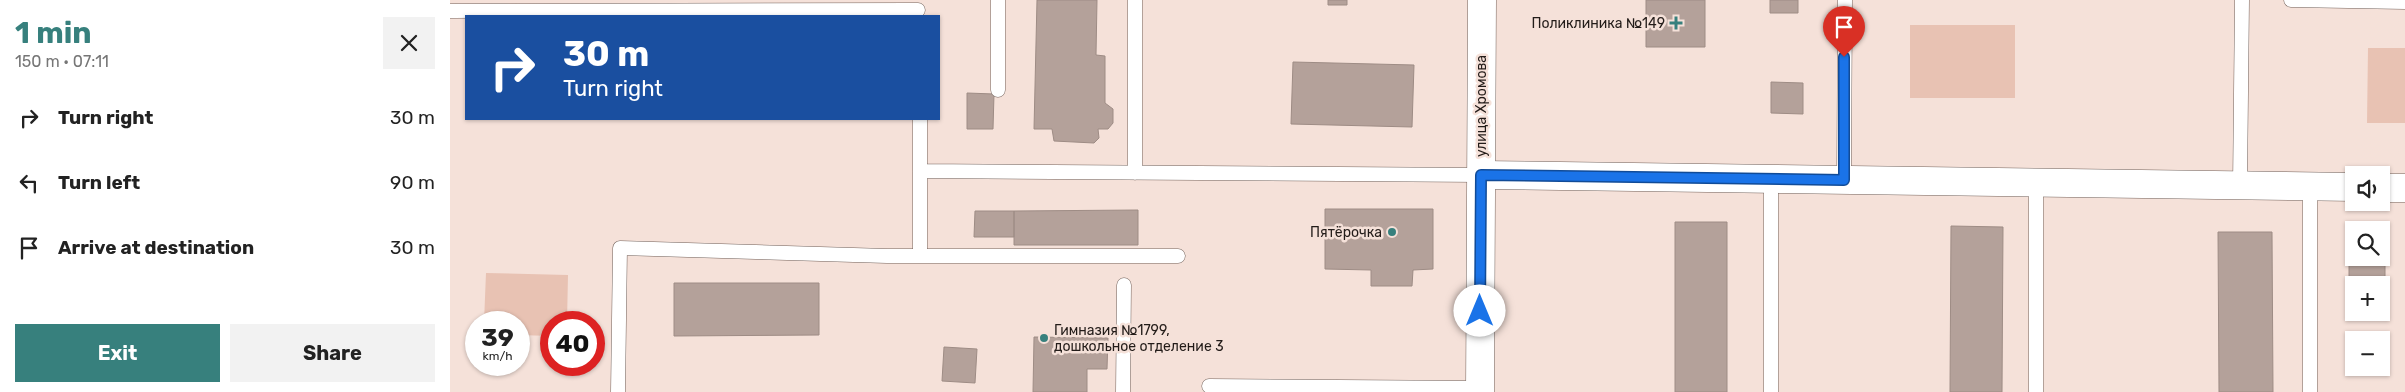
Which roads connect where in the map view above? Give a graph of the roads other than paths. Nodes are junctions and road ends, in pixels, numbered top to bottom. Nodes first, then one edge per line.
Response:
1 (998, 0) edge
2 (1135, 0) edge
3 (1482, 0) edge
4 (1845, 0) edge
5 (2242, 0) edge
6 (2291, 0) edge
7 (2405, 2) edge
8 (918, 9) edge
9 (450, 11) edge
10 (998, 90) dead end
11 (920, 120) edge
12 (920, 171) junction
13 (1135, 173) junction
14 (1481, 175) junction
15 (1771, 179) junction
16 (1844, 180) junction
17 (2036, 183) junction
18 (2240, 186) junction
19 (2310, 187) junction
20 (2345, 187) edge
21 (2390, 188) edge
22 (2405, 188) edge
23 (920, 255) junction
24 (1178, 256) dead end
25 (1124, 285) dead end
26 (1209, 386) dead end
27 (1480, 390) edge
28 (618, 392) edge
29 (1123, 392) edge
30 (1771, 392) edge
31 (2036, 392) edge
32 (2310, 392) edge

1 - 10 lane
2 - 13 lane
3 - 14 street, улица Хромова
4 - 16 lane
5 - 18 lane
6 - 7 lane
8 - 9 lane
11 - 12 lane
12 - 13 lane
12 - 23 lane
13 - 14 lane
14 - 15 street
14 - 27 street, улица Хромова
15 - 16 street
15 - 30 lane
16 - 17 street
17 - 18 street
17 - 31 lane
18 - 19 street
19 - 20 street
19 - 32 lane
21 - 22 street
23 - 24 lane
23 - 28 lane
25 - 29 lane
26 - 27 lane

